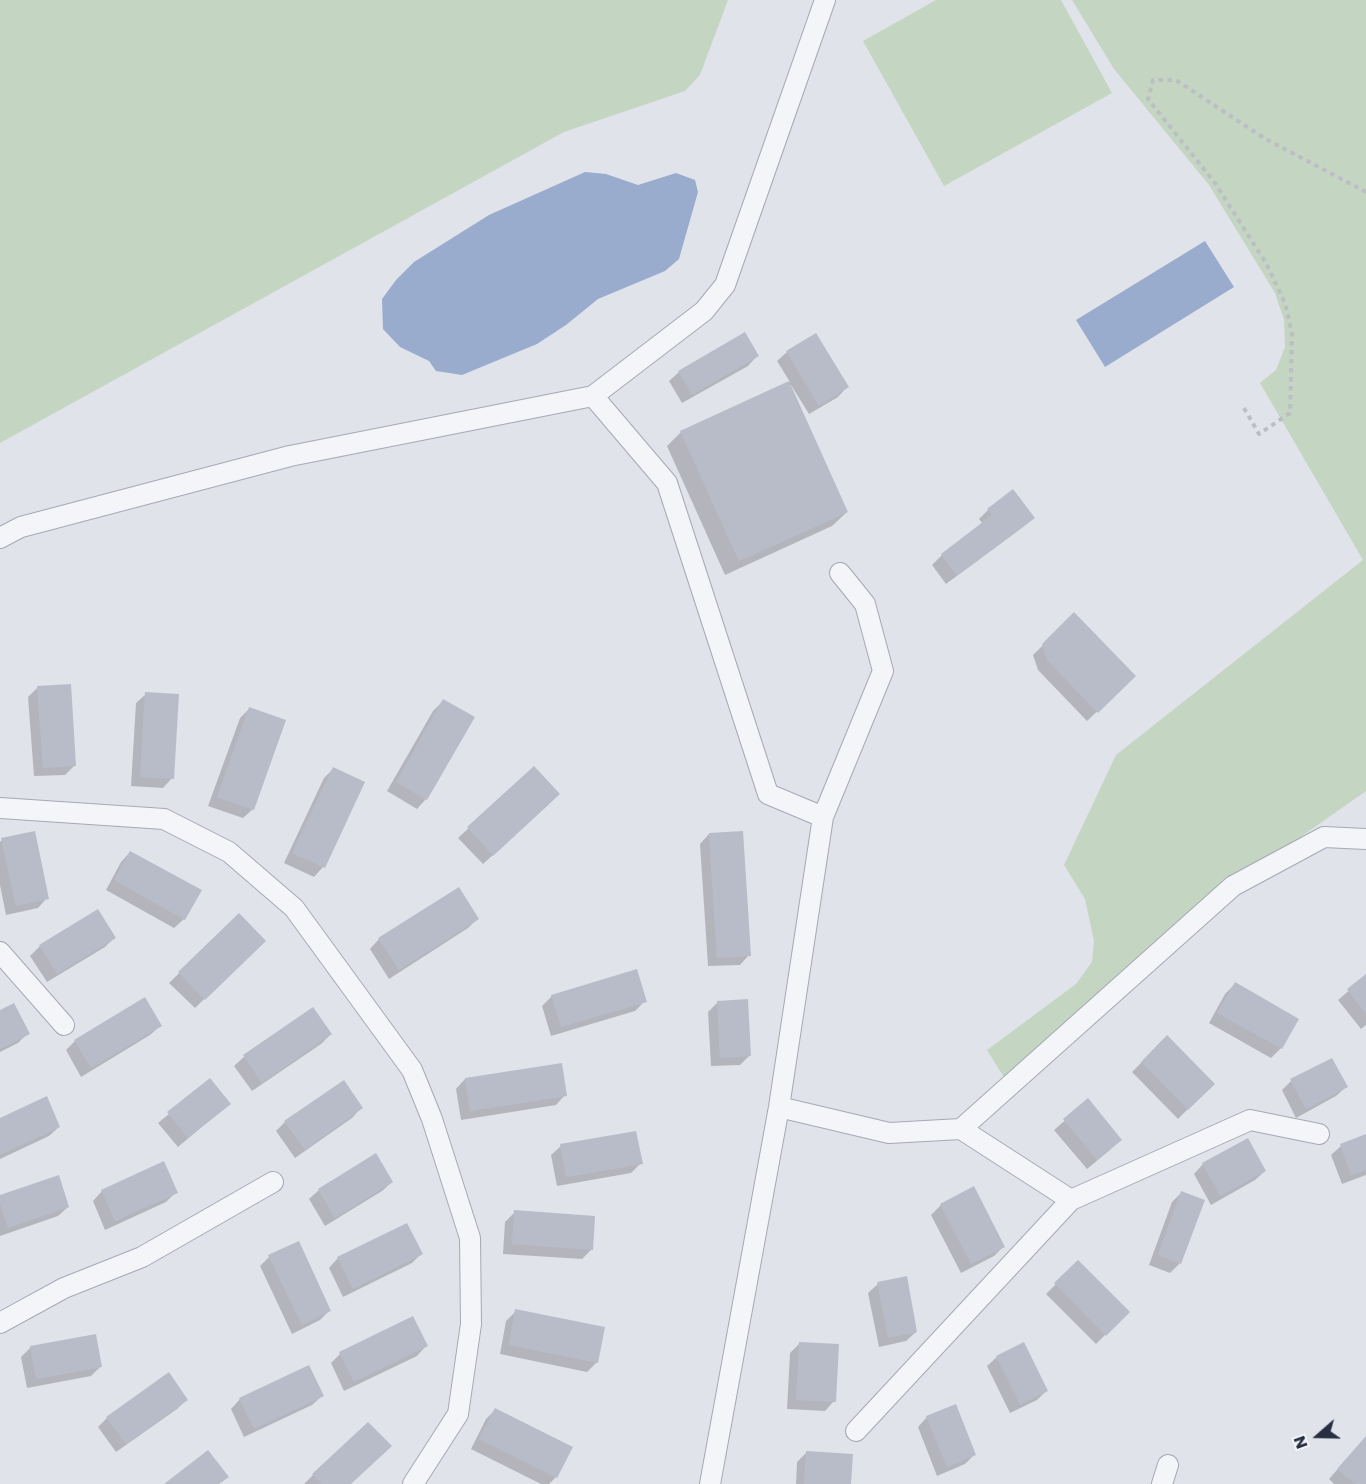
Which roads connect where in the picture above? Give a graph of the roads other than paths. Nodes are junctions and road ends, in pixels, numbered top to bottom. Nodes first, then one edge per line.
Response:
1 (825, 0) edge
2 (593, 396) junction
3 (0, 538) edge
4 (840, 573) dead end
5 (0, 808) edge
6 (823, 817) junction
7 (1366, 838) edge
8 (0, 952) edge
9 (64, 1025) dead end
10 (779, 1107) junction
11 (961, 1129) junction
12 (1319, 1134) dead end
13 (273, 1182) dead end
14 (1071, 1200) junction
15 (0, 1323) edge
16 (856, 1431) dead end
17 (413, 1484) edge
18 (710, 1484) edge

1 - 2 lane
2 - 3 lane
2 - 6 lane
4 - 6 lane
5 - 17 lane
6 - 10 lane
7 - 11 lane
8 - 9 lane
10 - 11 lane
10 - 18 lane
11 - 14 lane
12 - 14 lane
13 - 15 lane
14 - 16 lane

